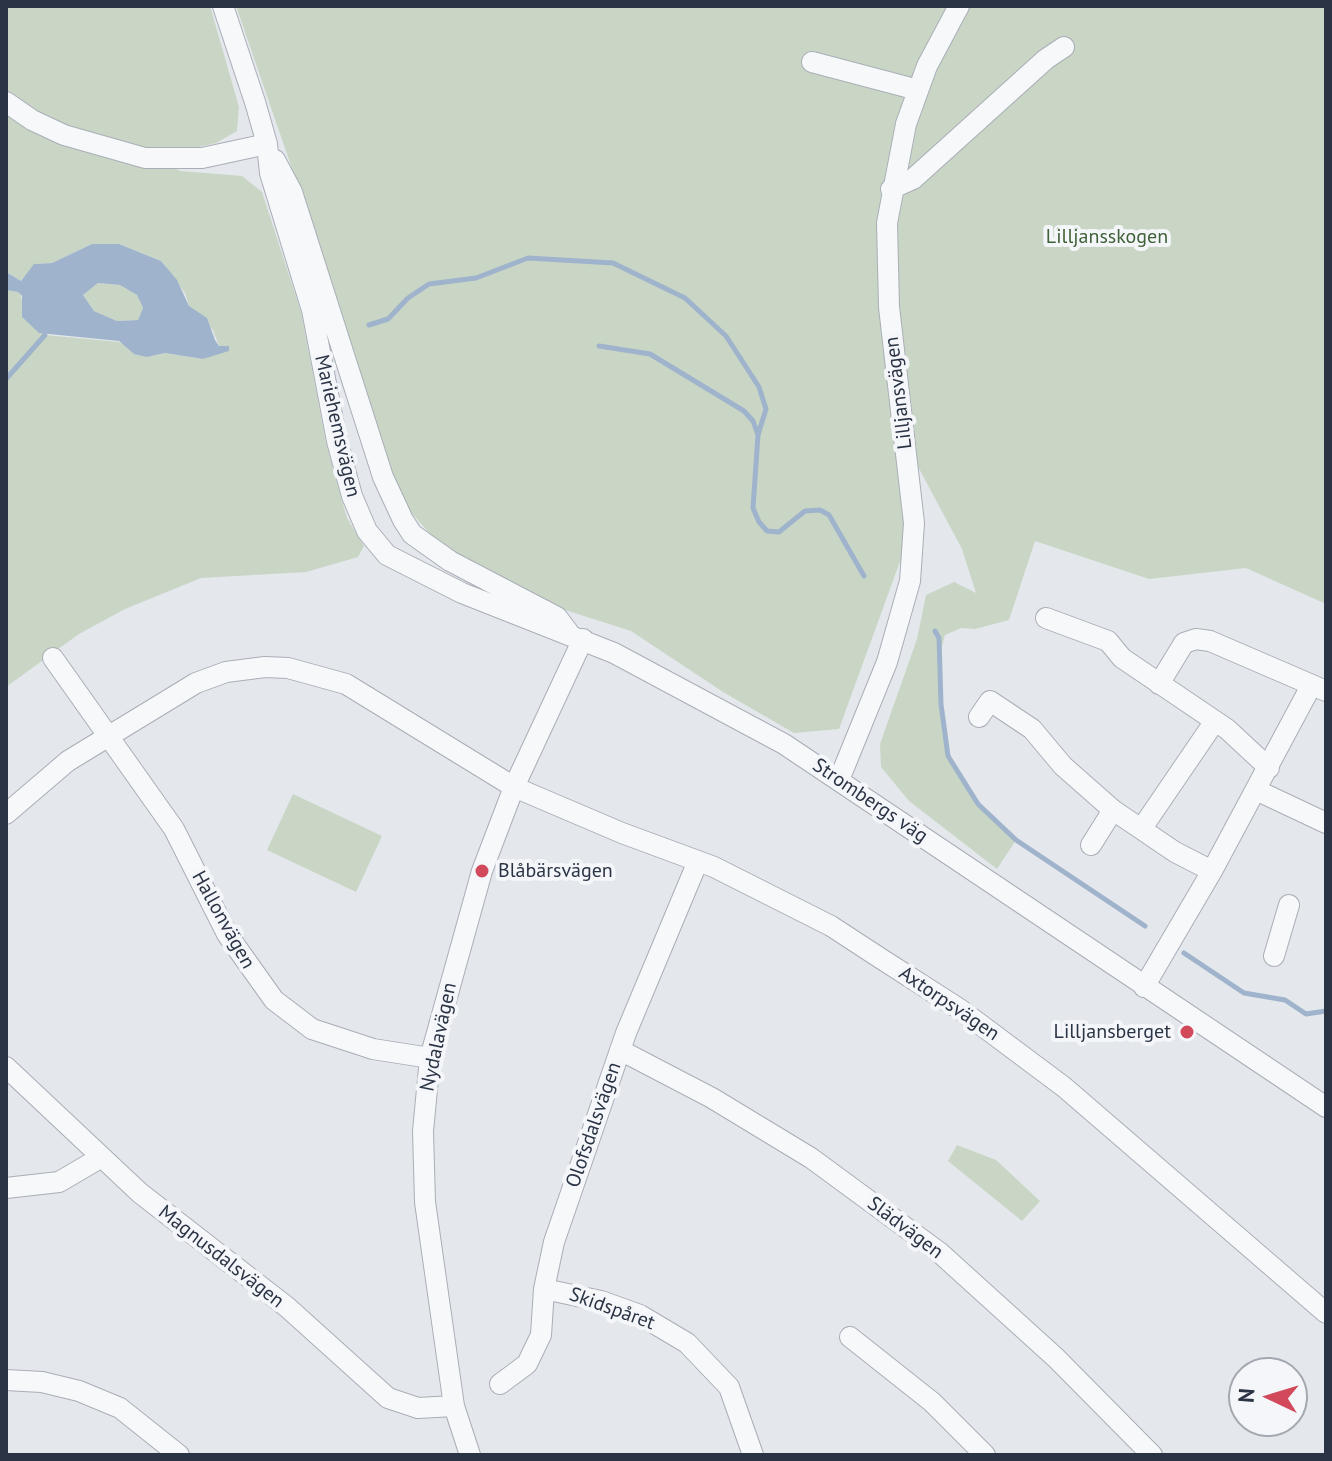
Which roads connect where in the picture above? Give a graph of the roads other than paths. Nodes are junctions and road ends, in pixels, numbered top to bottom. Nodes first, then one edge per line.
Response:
1 (223, 6) edge
2 (959, 6) edge
3 (1064, 47) dead end
4 (812, 62) dead end
5 (918, 90) junction
6 (6, 102) edge
7 (267, 144) junction
8 (891, 189) junction
9 (1046, 618) dead end
10 (576, 636) junction
11 (53, 658) dead end
12 (1159, 684) junction
13 (1318, 689) edge
14 (979, 717) dead end
15 (1215, 721) junction
16 (108, 736) junction
17 (1269, 768) junction
18 (839, 780) junction
19 (514, 787) junction
20 (1256, 790) junction
21 (1113, 810) junction
22 (6, 814) edge
23 (1326, 823) edge
24 (1142, 828) junction
25 (1091, 845) dead end
26 (698, 861) junction
27 (1212, 871) junction
28 (1289, 905) dead end
29 (1274, 956) dead end
30 (1144, 987) junction
31 (620, 1050) junction
32 (430, 1058) junction
33 (6, 1067) edge
34 (1326, 1107) edge
35 (100, 1158) junction
36 (6, 1188) edge
37 (544, 1289) junction
38 (1326, 1313) edge
39 (850, 1337) dead end
40 (6, 1380) edge
41 (500, 1384) dead end
42 (454, 1406) junction
43 (179, 1455) edge
44 (470, 1455) edge
45 (753, 1455) edge
46 (985, 1455) edge
47 (1152, 1455) edge

1 - 7 street, Mariehemsvägen
2 - 5 street, Lilljansvägen
3 - 8 street
4 - 5 street
5 - 8 street, Lilljansvägen
6 - 7 street
7 - 10 street, Mariehemsvägen
7 - 10 street, Mariehemsvägen
8 - 18 street, Lilljansvägen
9 - 12 street
10 - 18 street, Strombergs väg
10 - 19 street, Nydalavägen
11 - 16 street, Hallonvägen
12 - 13 street
12 - 15 street
13 - 17 street
14 - 21 street
15 - 17 street
15 - 24 street
16 - 19 street
16 - 22 street
16 - 32 street, Hallonvägen
17 - 20 street
18 - 30 street, Strombergs väg
19 - 26 street, Axtorpsvägen
19 - 32 street, Nydalavägen
20 - 23 street
20 - 27 street
21 - 24 street
21 - 25 street
24 - 27 street
26 - 31 street, Olofsdalsvägen
26 - 38 street, Axtorpsvägen
27 - 30 street
28 - 29 street
30 - 34 street, Strombergs väg
31 - 37 street, Olofsdalsvägen
31 - 47 street, Slädvägen
32 - 42 street, Nydalavägen
33 - 35 street, Magnusdalsvägen
35 - 36 street
35 - 42 street, Magnusdalsvägen
37 - 41 street, Olofsdalsvägen
37 - 45 street, Skidspåret
39 - 46 street
40 - 43 street
42 - 44 street, Nydalavägen

